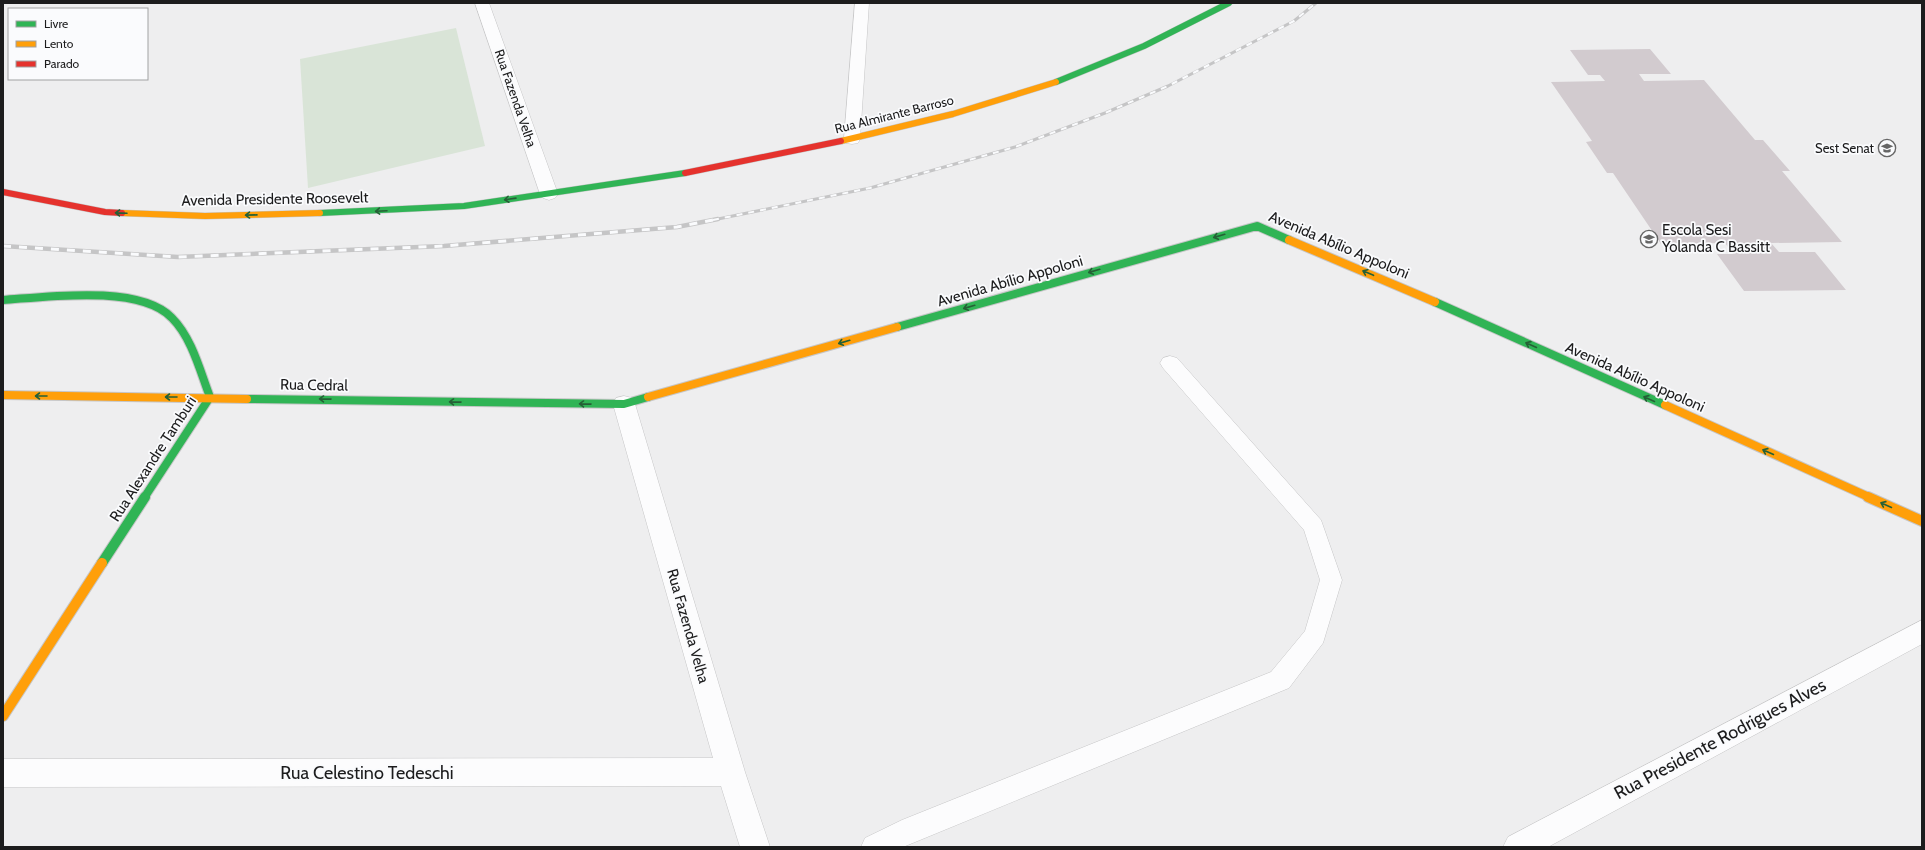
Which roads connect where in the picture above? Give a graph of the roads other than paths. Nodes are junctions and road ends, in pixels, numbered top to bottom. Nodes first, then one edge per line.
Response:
1 (482, 3) edge
2 (862, 3) edge
3 (1229, 3) edge
4 (852, 139) junction
5 (3, 192) edge
6 (549, 194) junction
7 (3, 300) edge
8 (1170, 363) dead end
9 (3, 395) edge
10 (210, 397) junction
11 (624, 404) junction
12 (1922, 521) edge
13 (1922, 631) edge
14 (3, 716) edge
15 (731, 772) junction
16 (3, 773) edge
17 (744, 813) junction
18 (739, 847) edge
19 (755, 847) edge
20 (874, 847) edge
21 (1518, 847) edge

1 - 6 street, Rua Fazenda Velha
2 - 4 street
3 - 4 street, Rua Almirante Barroso
4 - 6 street, Rua Almirante Barroso
6 -> 5 street, Avenida Presidente Roosevelt
7 - 10 street, Rua Alexandre Tamburi
8 - 20 lane
10 -> 9 street, Rua Cedral
11 -> 10 street, Rua Cedral
10 - 14 street, Rua Alexandre Tamburi
12 -> 11 street, Avenida Abílio Appoloni
11 - 15 street, Rua Fazenda Velha
13 - 21 street, Rua Presidente Rodrigues Alves
15 - 16 street, Rua Celestino Tedeschi
15 - 17 street, Rua Fazenda Velha
17 - 18 street
17 - 19 street, Rua Fazenda Velha

